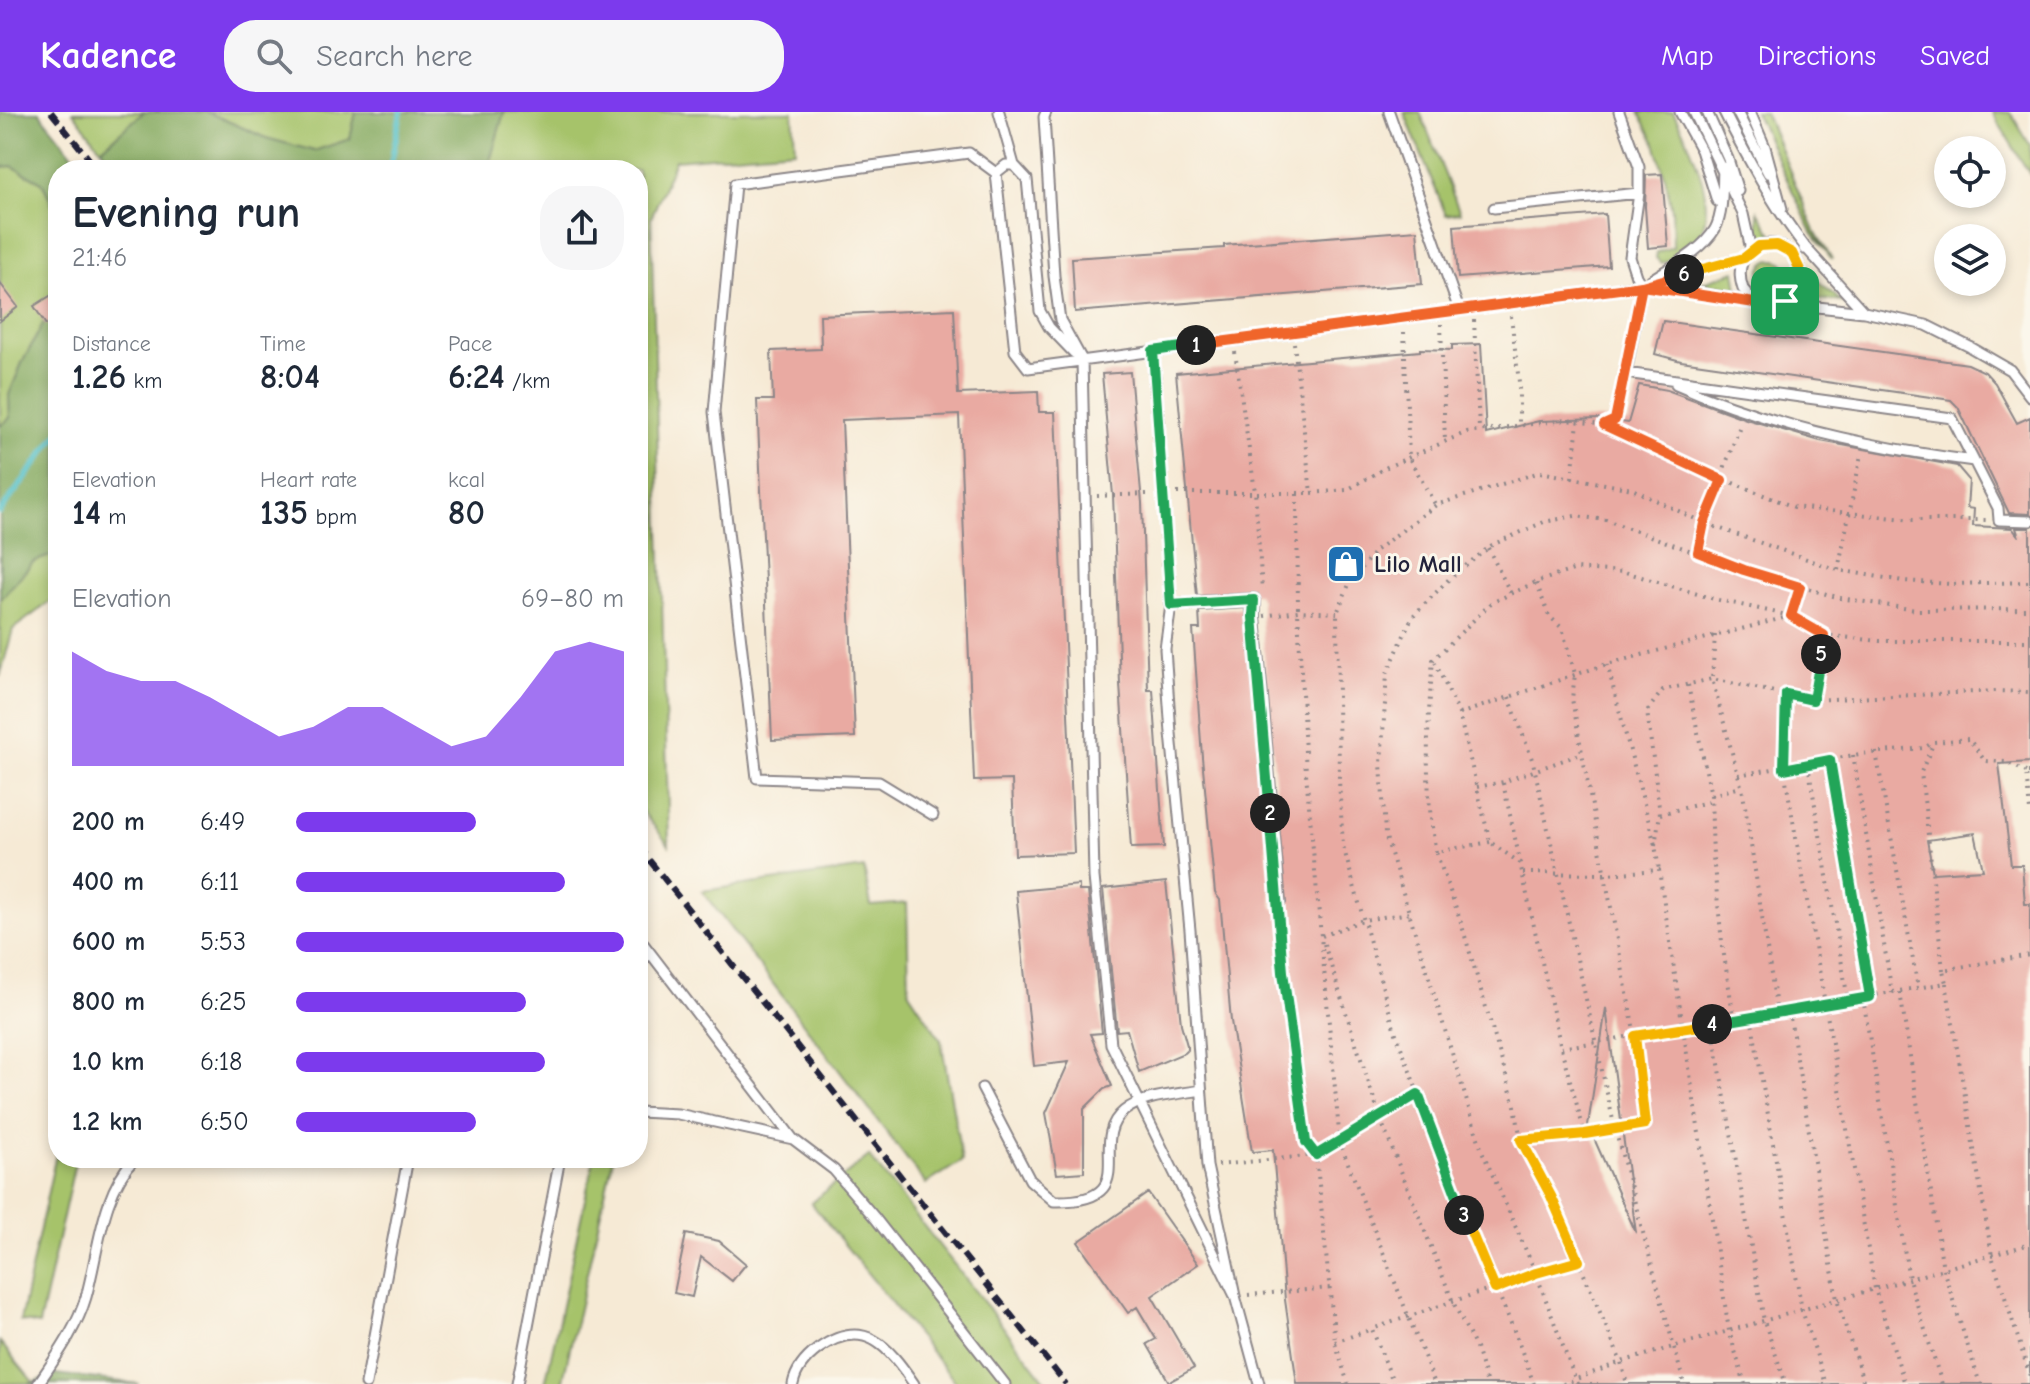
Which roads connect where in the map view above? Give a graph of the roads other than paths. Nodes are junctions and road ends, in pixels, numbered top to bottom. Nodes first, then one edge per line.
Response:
1 (999, 112) edge
2 (1046, 112) edge
3 (1389, 112) edge
4 (1619, 112) edge
5 (1680, 112) edge
6 (1694, 112) edge
7 (1707, 112) edge
8 (1724, 112) edge
9 (1737, 112) edge
10 (1750, 112) edge
11 (1014, 165) junction
12 (1723, 167) junction
13 (996, 173) junction
14 (1639, 193) junction
15 (1778, 194) junction
16 (1494, 208) dead end
17 (1743, 214) junction
18 (1718, 216) junction
19 (1787, 223) junction
20 (1806, 248) junction
21 (1792, 253) junction
22 (1748, 254) junction
23 (1642, 286) junction
24 (1759, 303) junction
25 (1777, 304) junction
26 (1459, 310) junction
27 (1864, 312) junction
28 (1153, 351) junction
29 (1082, 360) junction
30 (1667, 380) junction
31 (2030, 396) edge
32 (1974, 461) junction
33 (2030, 521) edge
34 (1171, 605) junction
35 (933, 815) dead end
36 (1279, 904) road end
37 (648, 950) edge
38 (651, 954) junction
39 (648, 956) edge
40 (982, 1088) dead end
41 (1201, 1090) junction
42 (1140, 1102) junction
43 (648, 1112) edge
44 (793, 1139) junction
45 (125, 1168) edge
46 (406, 1168) edge
47 (558, 1168) edge
48 (1235, 1296) junction
49 (38, 1384) edge
50 (366, 1384) edge
51 (517, 1384) edge
52 (793, 1384) edge
53 (914, 1384) edge
54 (1005, 1384) edge
55 (1259, 1384) edge

1 - 11 lane
2 - 29 lane
3 - 26 lane
4 - 14 lane
5 - 18 lane
6 - 12 lane
7 - 17 lane
8 - 19 lane
9 - 15 lane
10 - 15 lane
11 - 13 lane
11 - 29 lane
12 - 17 lane
12 - 18 lane
13 - 29 lane
13 - 35 lane
14 - 16 lane
14 - 23 lane
15 - 19 lane
17 - 22 lane
18 - 23 lane
19 - 20 lane
20 - 21 lane
20 - 27 lane
21 - 22 lane
21 - 25 lane
22 - 23 lane
22 - 24 lane
23 - 24 lane
23 - 26 lane
23 - 30 lane
24 - 25 lane
25 - 27 lane
26 - 28 lane
27 - 31 lane
28 - 29 lane
28 - 34 lane
29 - 42 lane
30 - 32 lane
30 - 32 lane
32 - 33 lane
34 - 36 lane
34 - 41 lane
37 - 38 lane
38 - 39 lane
38 - 44 lane
40 - 42 lane
41 - 42 lane
41 - 48 lane
42 - 48 lane
43 - 44 lane
44 - 54 lane
45 - 49 lane
46 - 50 lane
47 - 51 lane
48 - 55 lane
52 - 53 lane

